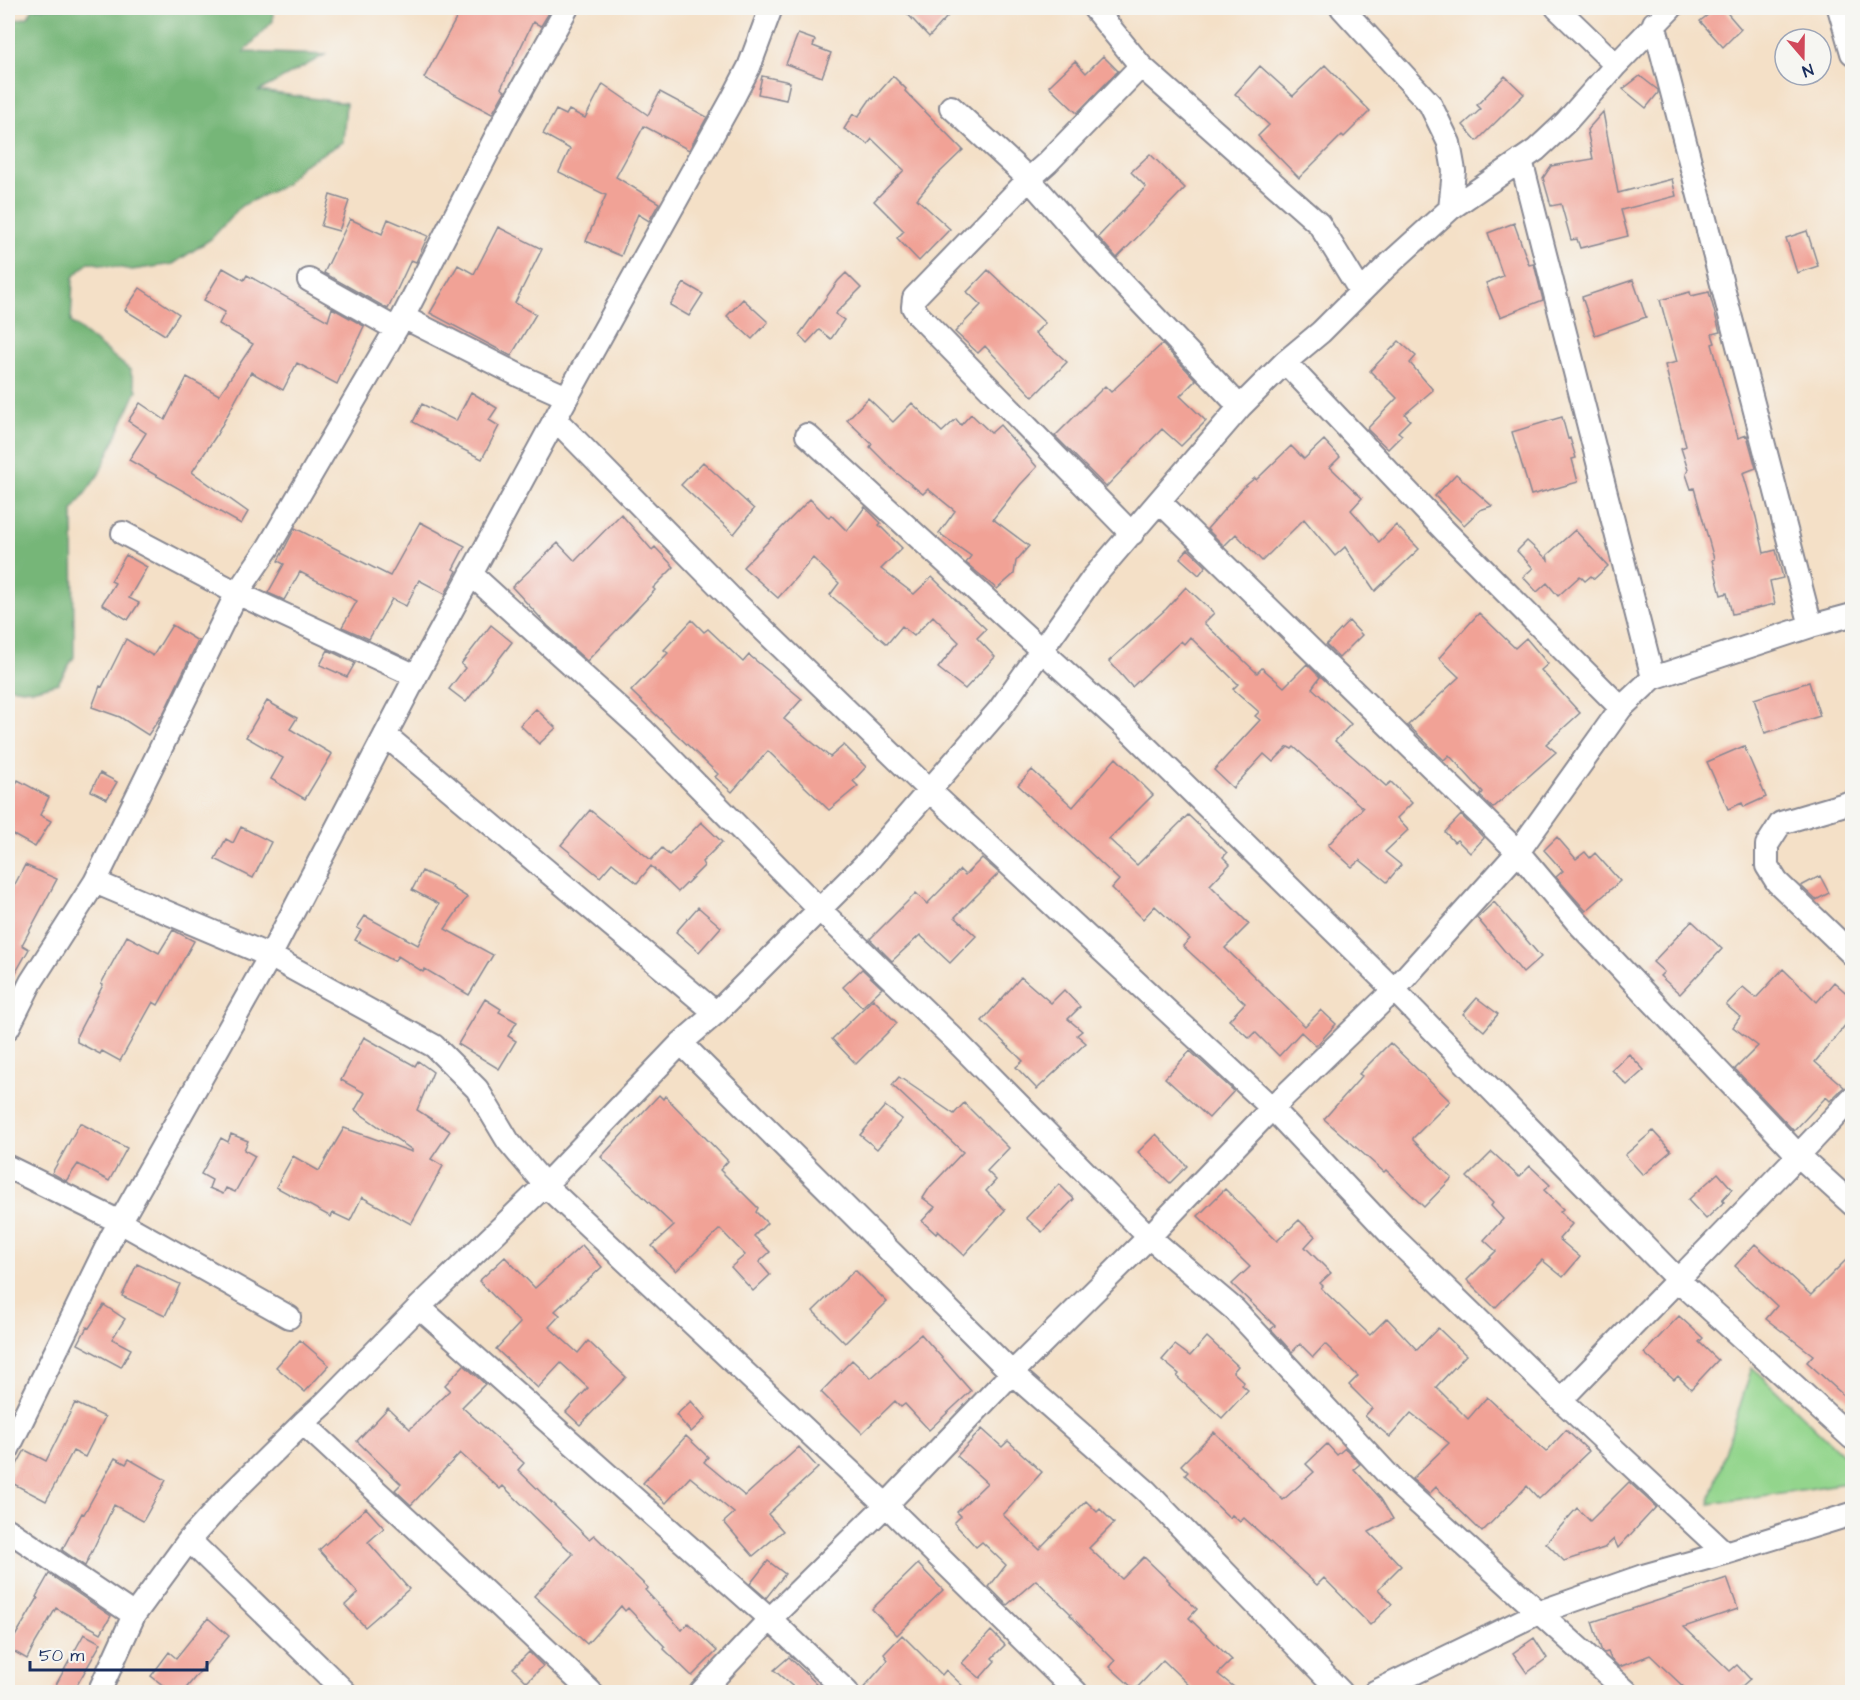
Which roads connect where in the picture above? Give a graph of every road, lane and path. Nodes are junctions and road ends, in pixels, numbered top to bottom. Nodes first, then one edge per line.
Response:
1 (567, 8) edge
2 (771, 8) edge
3 (1094, 8) edge
4 (1342, 8) edge
5 (1557, 8) edge
6 (1671, 8) edge
7 (1839, 8) edge
8 (1654, 23) junction
9 (1852, 53) edge
10 (1616, 65) junction
11 (1141, 66) junction
12 (951, 107) dead end
13 (1521, 160) junction
14 (1029, 179) junction
15 (1450, 209) junction
16 (309, 280) dead end
17 (1361, 292) junction
18 (399, 323) junction
19 (1285, 362) junction
20 (567, 397) junction
21 (1240, 407) junction
22 (555, 419) junction
23 (807, 435) dead end
24 (1160, 502) junction
25 (123, 533) dead end
26 (1132, 534) junction
27 (471, 574) junction
28 (237, 593) junction
29 (1852, 615) edge
30 (1811, 626) junction
31 (1042, 651) junction
32 (416, 676) junction
33 (1653, 678) junction
34 (1621, 708) junction
35 (386, 735) junction
36 (929, 790) junction
37 (1852, 802) edge
38 (1518, 852) junction
39 (95, 882) junction
40 (819, 909) junction
41 (1852, 954) edge
42 (270, 956) junction
43 (1394, 990) junction
44 (716, 1013) junction
45 (8, 1028) edge
46 (681, 1043) junction
47 (1852, 1098) edge
48 (1272, 1108) junction
49 (1799, 1156) junction
50 (8, 1167) edge
51 (545, 1185) junction
52 (1852, 1204) edge
53 (120, 1222) junction
54 (1149, 1237) junction
55 (1677, 1279) junction
56 (420, 1307) junction
57 (289, 1317) dead end
58 (1012, 1373) junction
59 (1561, 1400) junction
60 (303, 1423) junction
61 (1852, 1438) edge
62 (8, 1449) edge
63 (886, 1505) junction
64 (1852, 1514) edge
65 (8, 1530) edge
66 (189, 1540) junction
67 (1725, 1553) junction
68 (1540, 1612) junction
69 (134, 1615) junction
70 (770, 1619) junction
71 (104, 1690) edge
72 (345, 1692) edge
73 (591, 1692) edge
74 (701, 1692) edge
75 (847, 1692) edge
76 (1076, 1692) edge
77 (1341, 1692) edge
78 (1375, 1692) edge
79 (1627, 1692) edge

1 - 18 street
2 - 20 street
3 - 11 street
4 - 15 street
5 - 10 street
6 - 8 street
7 - 9 street
8 - 10 street
8 - 30 street
10 - 13 street
11 - 14 street
11 - 17 street
12 - 14 street
13 - 15 street
13 - 33 street
14 - 21 street
14 - 26 street
15 - 17 street
16 - 18 street
17 - 19 street
18 - 20 street
18 - 28 street
19 - 21 street
19 - 34 street
20 - 22 street
21 - 24 street
22 - 27 street
22 - 36 street
23 - 31 street
24 - 26 street
24 - 38 street
25 - 28 street
26 - 31 street
27 - 32 street
27 - 40 street
28 - 32 street
28 - 39 street
29 - 30 street
30 - 33 street
31 - 36 street
31 - 43 street
32 - 35 street
33 - 34 street
34 - 38 street
35 - 42 street
35 - 44 street
36 - 40 street
36 - 48 street
37 - 41 street
38 - 43 street
38 - 49 street
39 - 42 street
39 - 45 street
40 - 44 street
40 - 54 street
42 - 51 street
42 - 53 street
43 - 48 street
43 - 55 street
44 - 46 street
46 - 51 street
46 - 58 street
47 - 49 street
48 - 54 street
48 - 59 street
49 - 52 street
49 - 55 street
50 - 53 street
51 - 56 street
51 - 63 street
53 - 57 street
53 - 62 street
54 - 58 street
54 - 68 street
55 - 59 street
55 - 61 street
56 - 60 street
56 - 70 street
58 - 63 street
58 - 77 street
59 - 67 street
60 - 66 street
60 - 73 street
63 - 70 street
63 - 76 street
64 - 67 street
65 - 69 street
66 - 69 street
66 - 72 street
67 - 68 street
68 - 78 street
68 - 79 street
69 - 71 street
70 - 74 street
70 - 75 street

